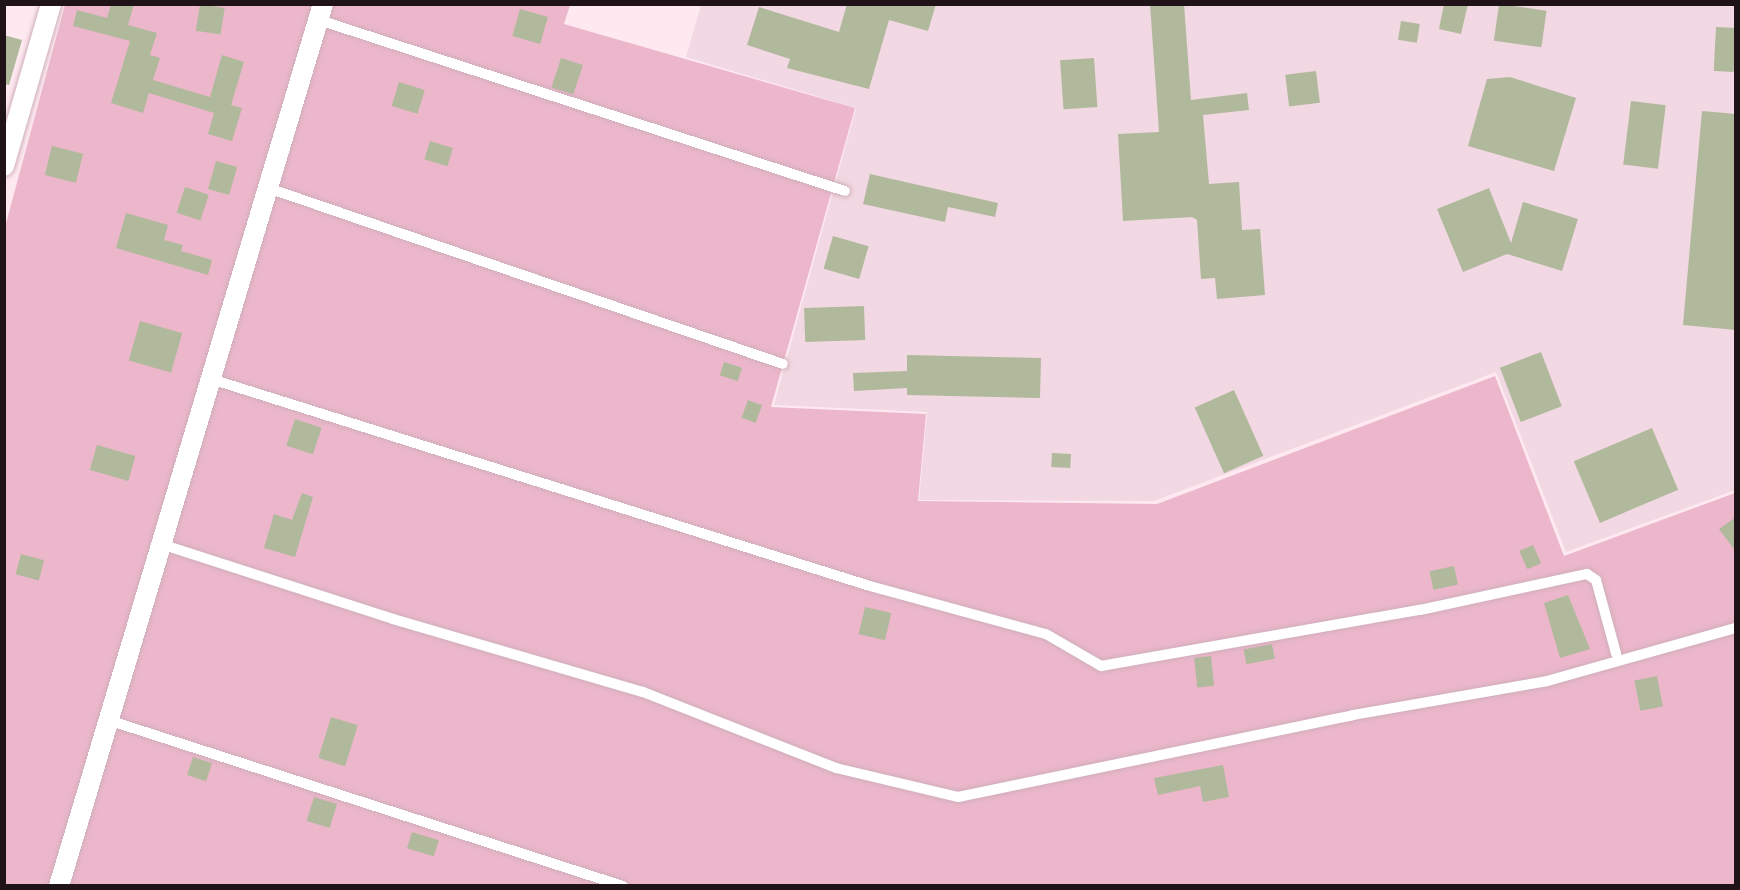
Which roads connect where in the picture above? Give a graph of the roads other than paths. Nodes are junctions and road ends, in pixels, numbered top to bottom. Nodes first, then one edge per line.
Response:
1 (51, 4) edge
2 (321, 12) edge
3 (4, 166) edge
4 (268, 188) junction
5 (845, 191) dead end
6 (783, 364) dead end
7 (211, 379) junction
8 (161, 544) junction
9 (1736, 628) edge
10 (1616, 653) dead end
11 (108, 720) junction
12 (59, 885) edge
13 (623, 885) edge

1 - 3 street
2 - 4 street
2 - 5 lane
4 - 6 lane
4 - 7 street
7 - 8 street
7 - 10 lane
8 - 9 lane
8 - 11 street
11 - 12 street
11 - 13 lane

